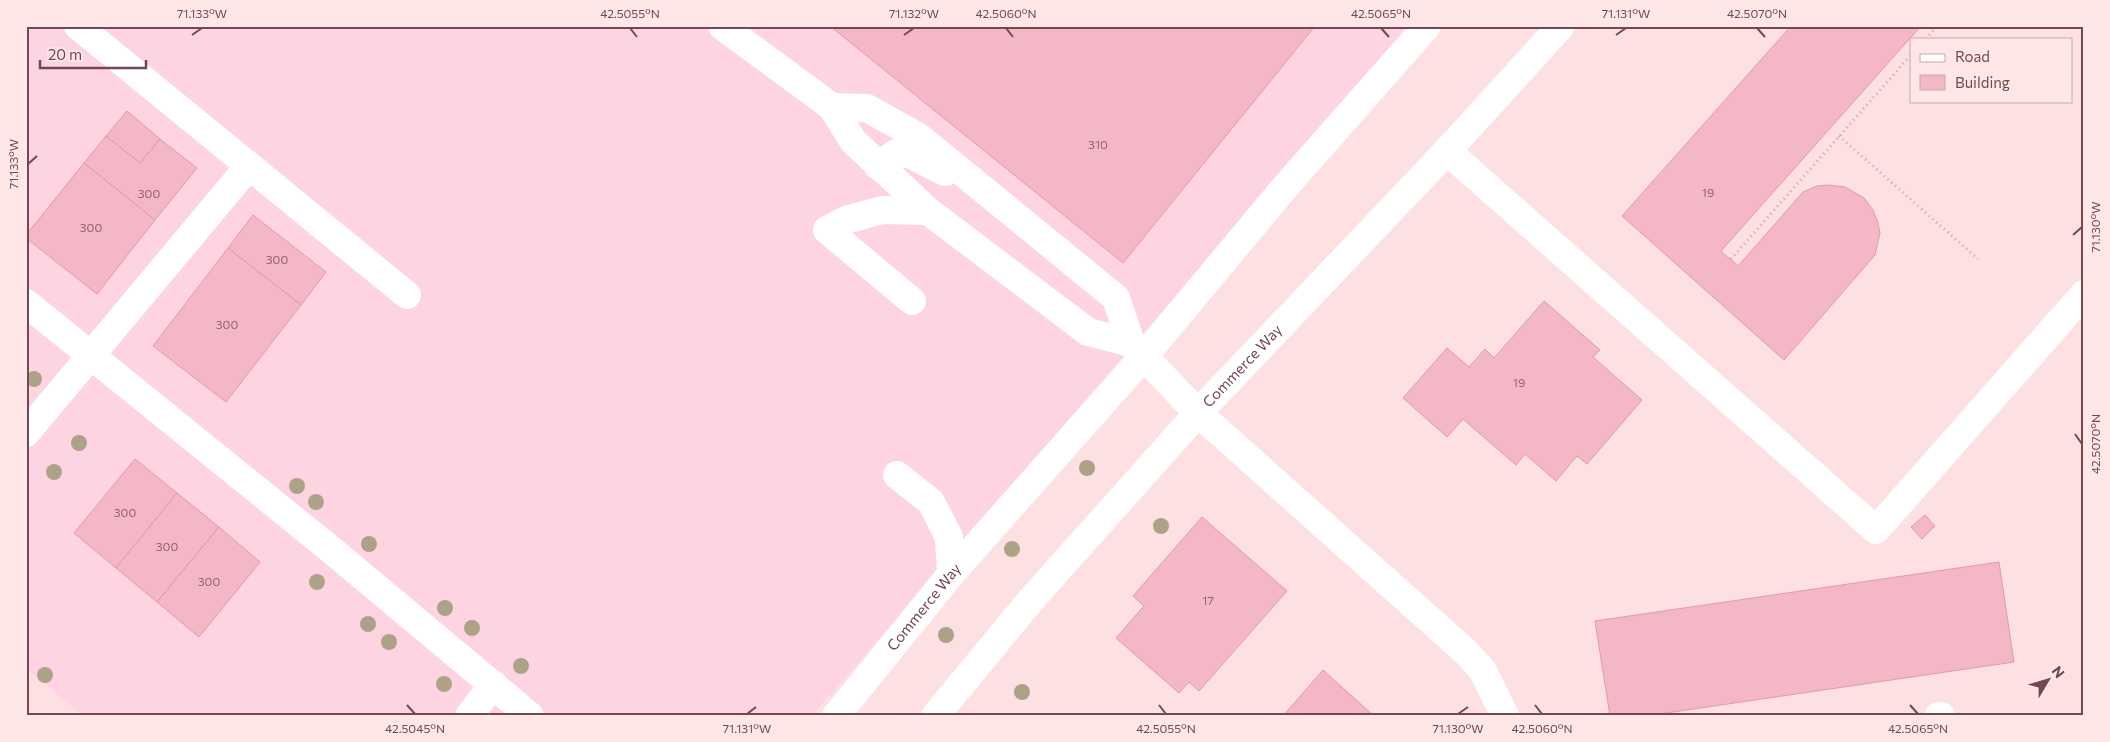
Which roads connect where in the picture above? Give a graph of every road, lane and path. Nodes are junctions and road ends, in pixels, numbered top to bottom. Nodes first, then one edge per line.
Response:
1 (78, 26) edge
2 (722, 26) edge
3 (1427, 26) edge
4 (1561, 26) edge
5 (1937, 26) edge
6 (1927, 38) edge
7 (1910, 56) edge
8 (832, 107) junction
9 (1840, 136) junction
10 (1447, 151) junction
11 (249, 166) junction
12 (878, 166) junction
13 (989, 193) junction
14 (928, 211) junction
15 (1731, 259) dead end
16 (1978, 259) dead end
17 (2084, 294) edge
18 (407, 295) dead end
19 (912, 301) dead end
20 (26, 303) edge
21 (1138, 349) junction
22 (90, 355) junction
23 (1198, 413) junction
24 (26, 433) edge
25 (897, 474) dead end
26 (951, 574) junction
27 (492, 684) junction
28 (469, 716) edge
29 (530, 716) edge
30 (836, 716) edge
31 (935, 716) edge
32 (1505, 716) edge

1 - 11 street
2 - 8 street
3 - 21 street, Commerce Way
4 - 10 street, Commerce Way
5 - 6 path
7 - 9 path
8 - 12 street
8 - 13 street
9 - 15 path
9 - 16 path
10 - 17 street
10 - 23 street, Commerce Way
11 - 18 street
11 - 22 street
12 - 13 street
12 - 14 street
13 - 21 street
14 - 19 street
14 - 21 street
20 - 22 street
21 - 23 street
21 - 26 street, Commerce Way
22 - 24 street
22 - 27 street
23 - 31 street, Commerce Way
23 - 32 street
25 - 26 street
26 - 30 street, Commerce Way
27 - 28 street
27 - 29 street

